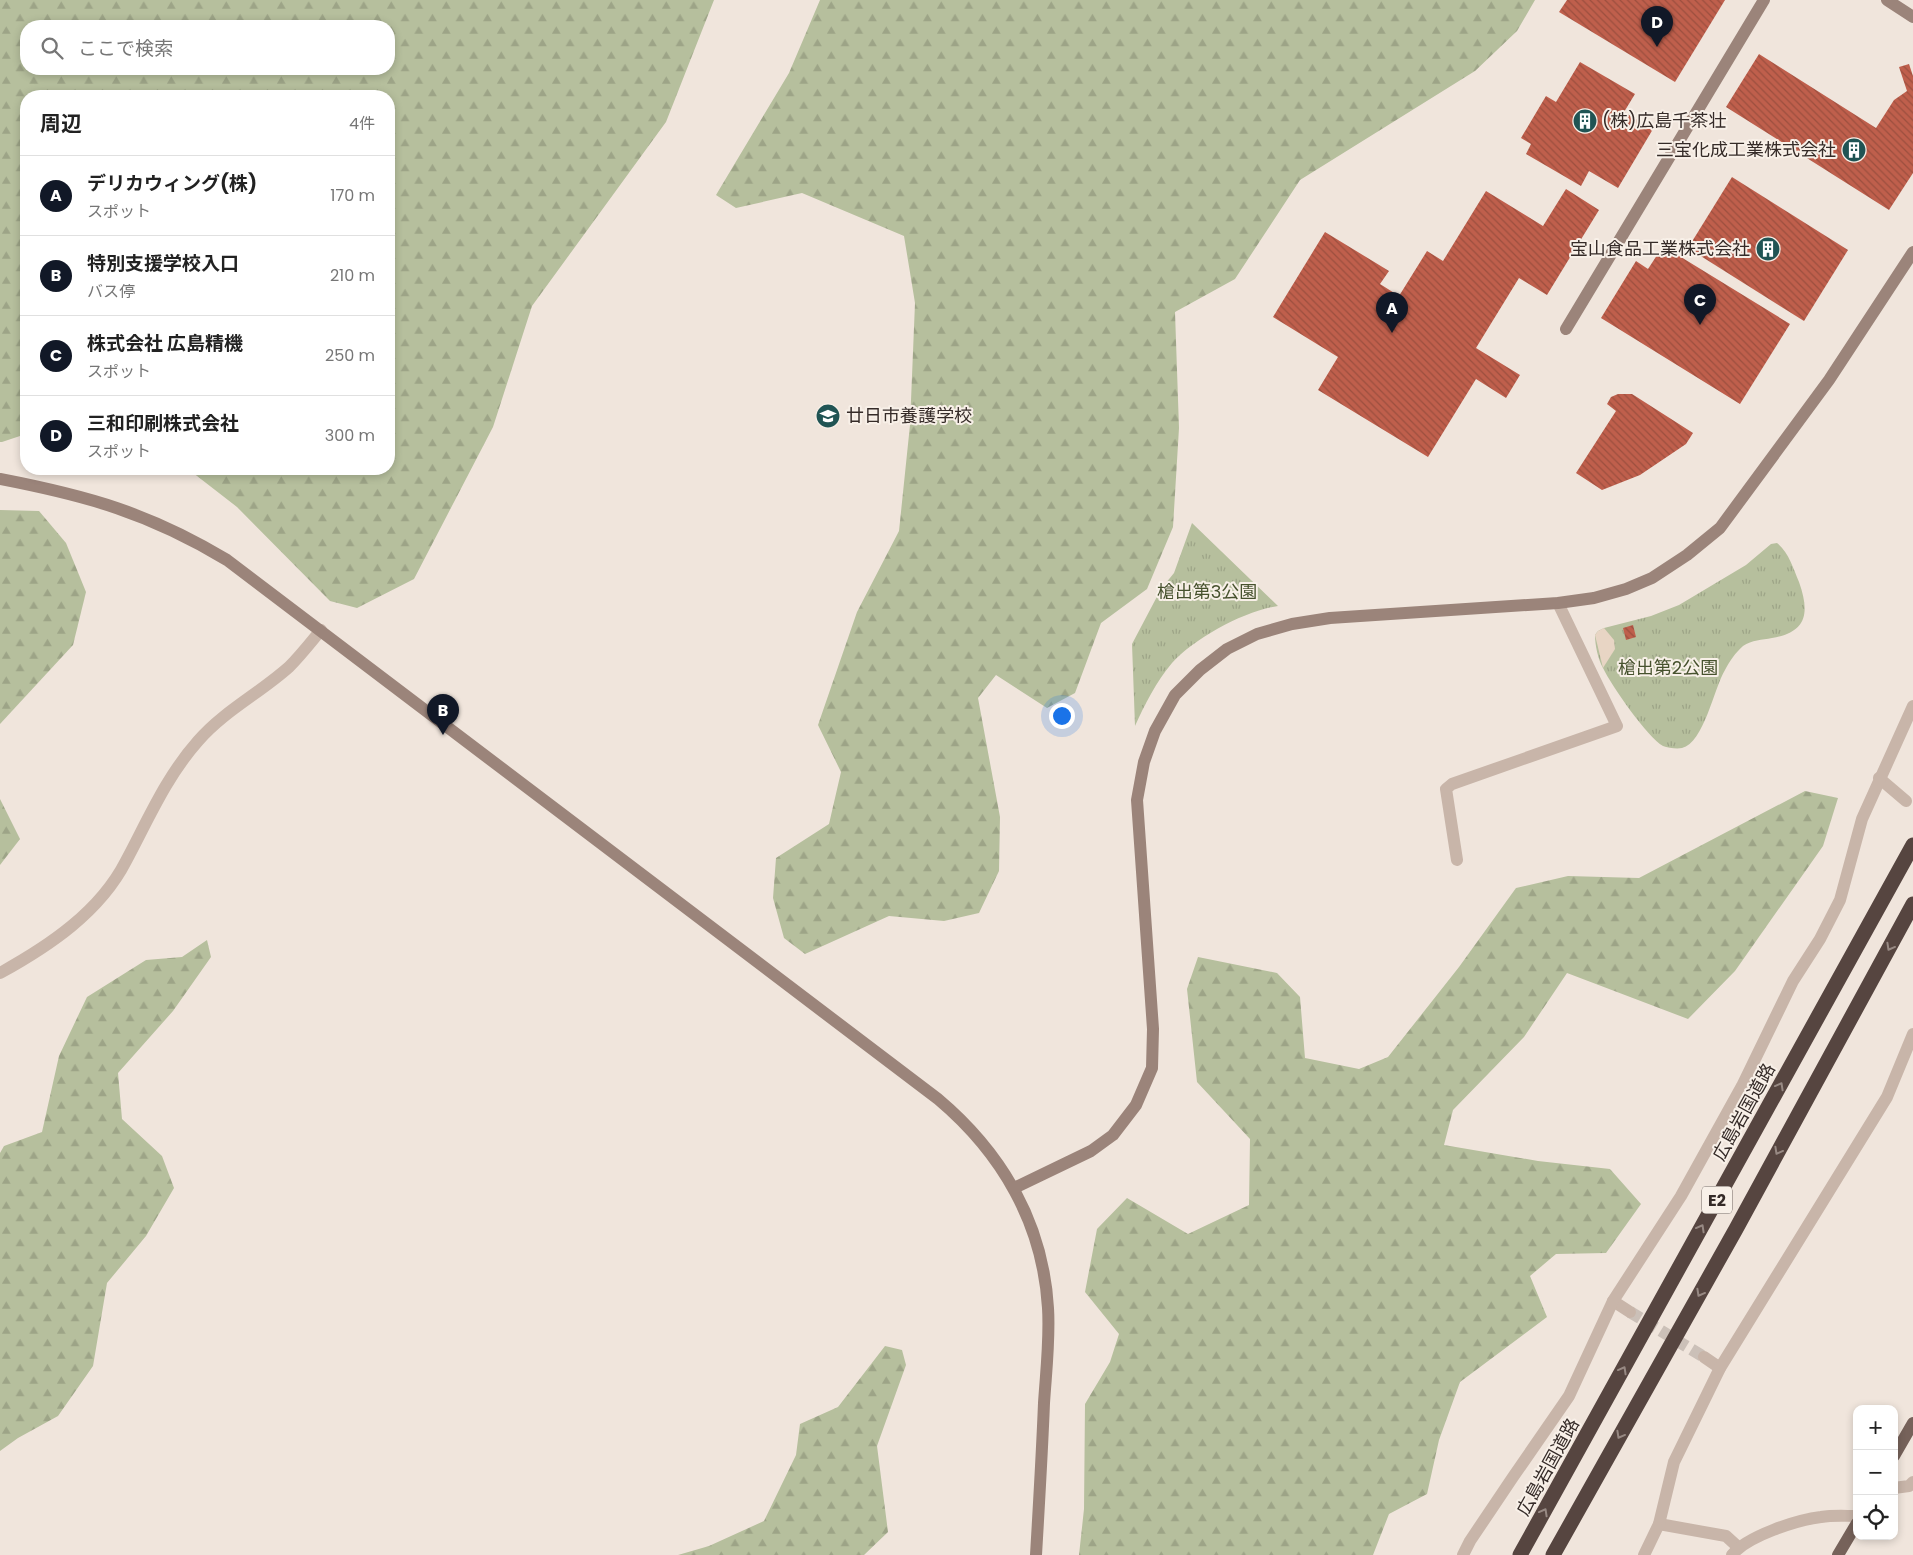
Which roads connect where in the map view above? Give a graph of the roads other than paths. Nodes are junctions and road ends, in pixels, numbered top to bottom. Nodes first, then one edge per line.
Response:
1 (1764, 0) edge
2 (1886, 0) edge
3 (1913, 17) edge
4 (1913, 252) edge
5 (1566, 329) dead end
6 (0, 479) edge
7 (1558, 603) junction
8 (321, 630) junction
9 (1913, 706) edge
10 (1879, 778) junction
11 (1906, 802) dead end
12 (1913, 845) edge
13 (1457, 860) dead end
14 (1913, 904) edge
15 (0, 973) edge
16 (1913, 1034) edge
17 (1014, 1188) junction
18 (1613, 1301) junction
19 (1630, 1312) tunnel mouth
20 (1704, 1357) tunnel mouth
21 (1720, 1368) junction
22 (1913, 1423) edge
23 (1897, 1450) edge
24 (1913, 1482) edge
25 (1898, 1487) edge
26 (1853, 1516) edge
27 (1659, 1524) junction
28 (1853, 1529) edge
29 (1735, 1551) edge
30 (1036, 1555) edge
31 (1463, 1555) edge
32 (1520, 1555) edge
33 (1553, 1555) edge
34 (1644, 1555) edge
35 (1838, 1555) edge

1 - 5 street
2 - 3 street
4 - 7 street
6 - 8 street
7 - 13 street
7 - 17 street
8 - 15 street
8 - 17 street
9 - 10 street
10 - 11 street
10 - 18 street
32 -> 12 highway, 広島岩国道路 / E2
14 -> 33 highway, E2
16 - 21 street
17 - 30 street
18 - 19 street
18 - 31 street
20 - 21 street
21 - 27 street
22 - 23 main road
24 - 25 street
26 - 29 street
27 - 29 street
27 - 34 street
28 - 35 main road

